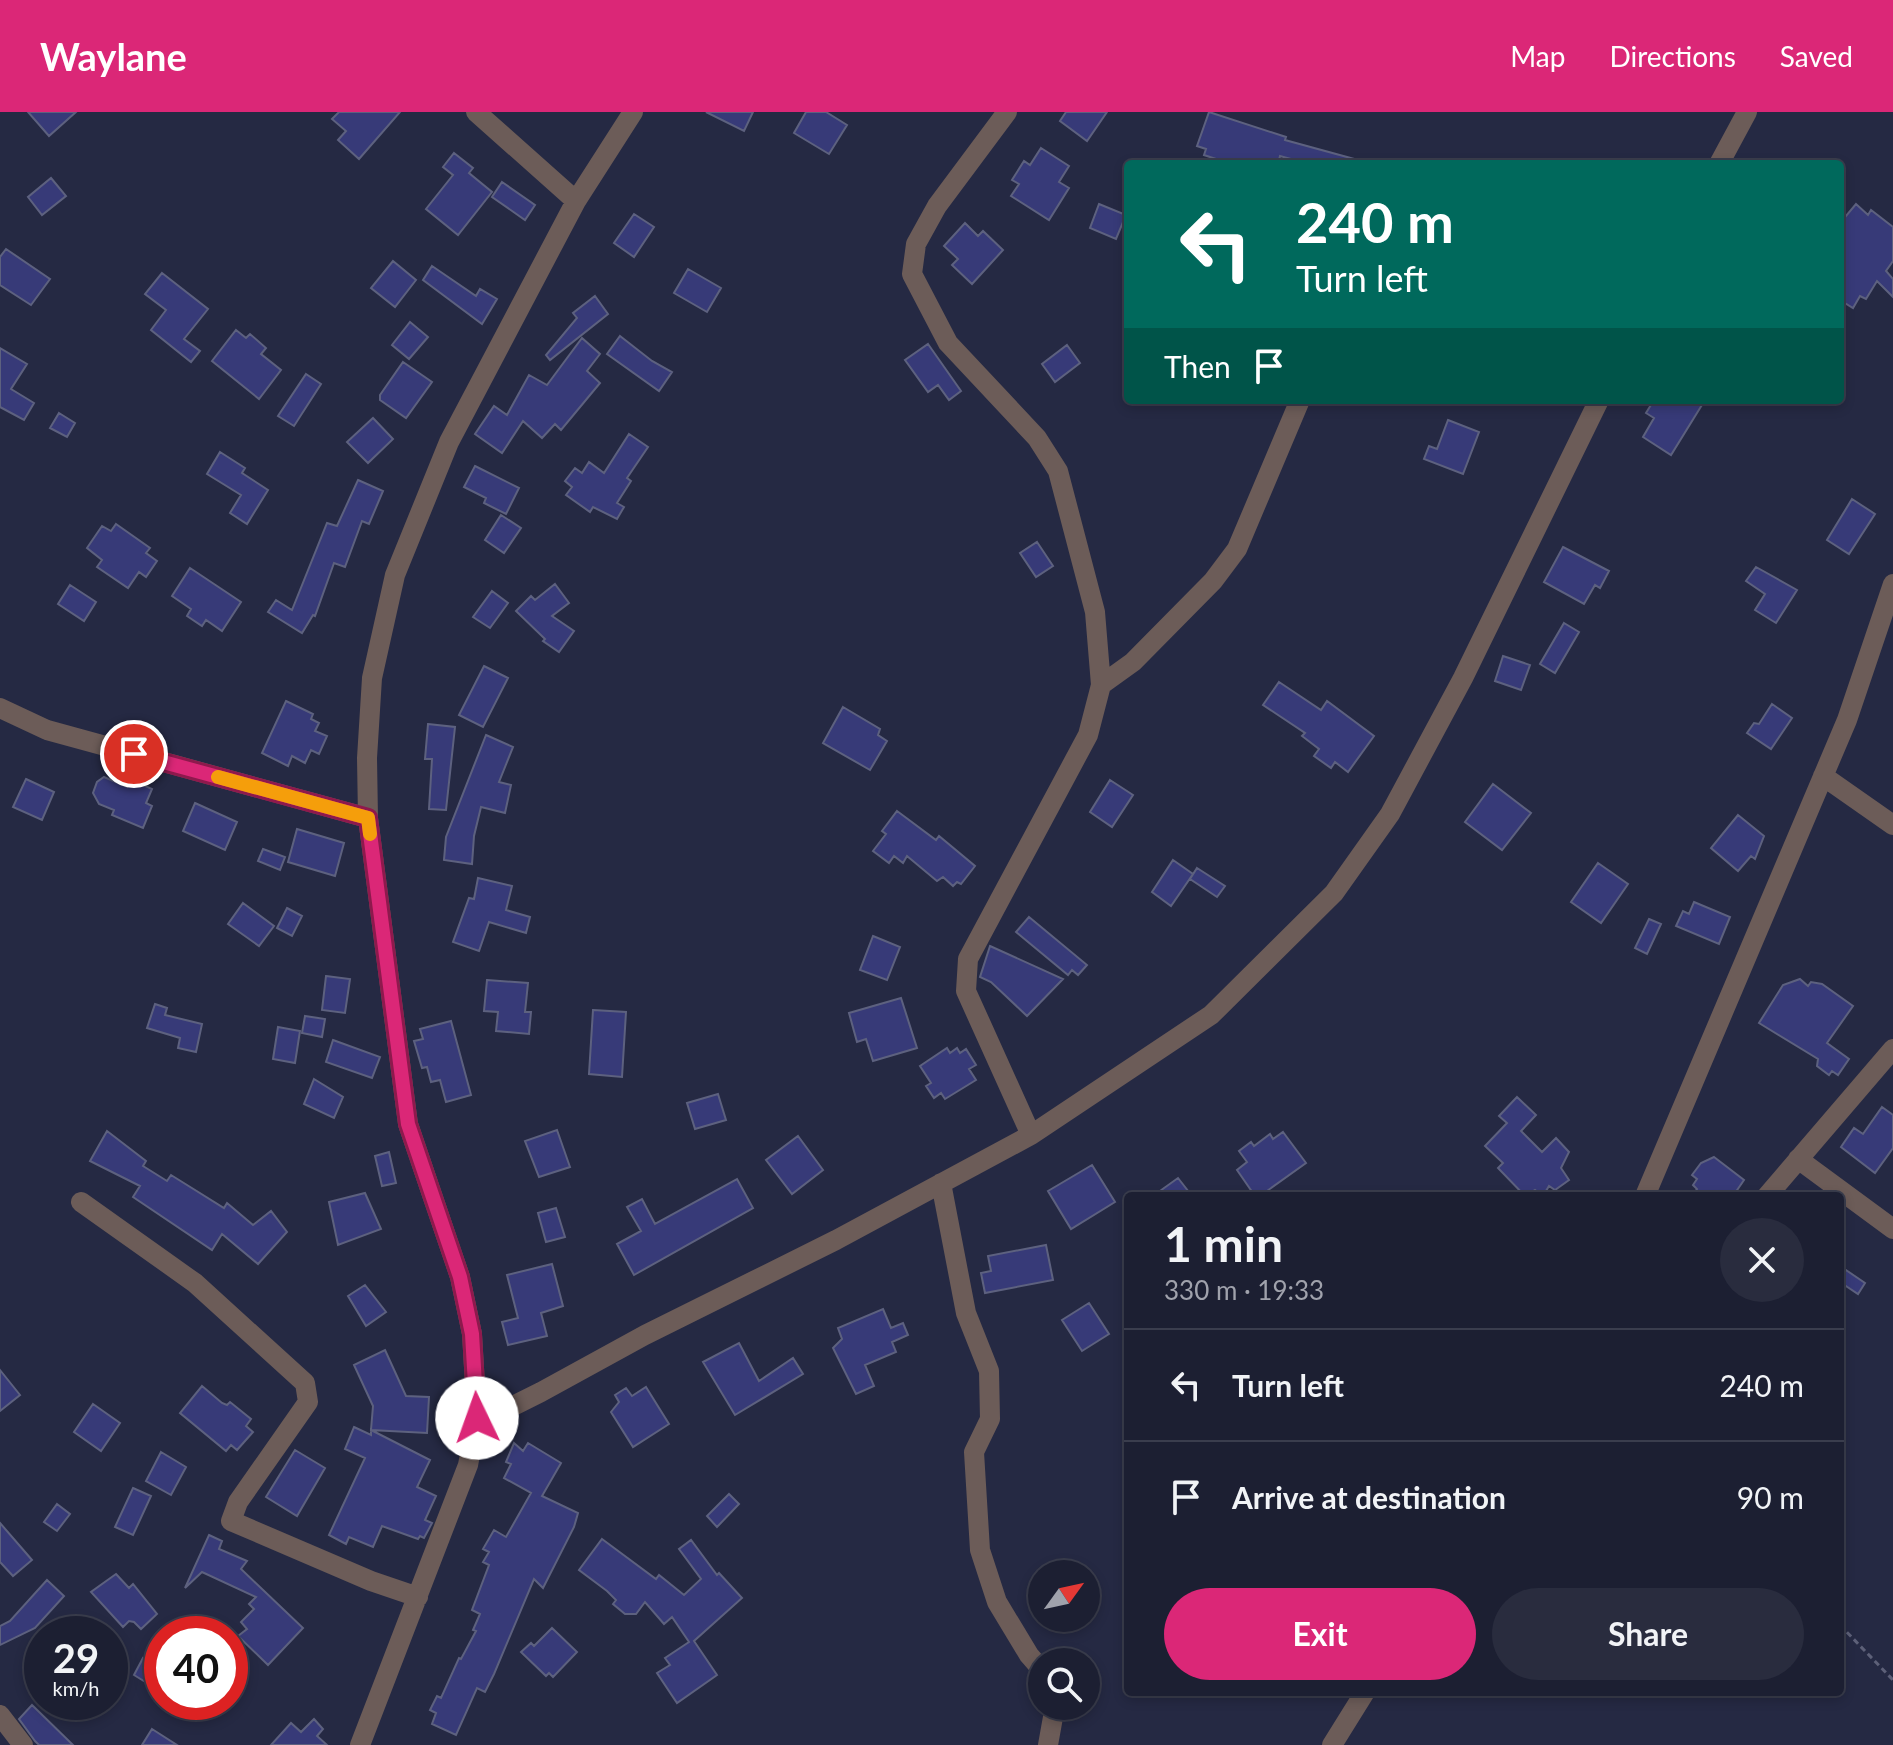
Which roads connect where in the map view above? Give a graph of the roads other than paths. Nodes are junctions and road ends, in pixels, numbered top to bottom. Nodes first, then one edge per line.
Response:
1 (476, 112) edge
2 (633, 112) edge
3 (1007, 112) edge
4 (1747, 112) edge
5 (1721, 160) edge
6 (576, 201) junction
7 (1298, 404) edge
8 (1597, 404) edge
9 (1893, 584) edge
10 (1101, 685) junction
11 (0, 708) edge
12 (1823, 776) junction
13 (368, 818) junction
14 (1893, 825) edge
15 (1893, 1049) edge
16 (1031, 1135) junction
17 (1798, 1159) junction
18 (941, 1183) junction
19 (1647, 1192) edge
20 (1770, 1192) edge
21 (1843, 1192) edge
22 (1844, 1193) edge
23 (81, 1202) dead end
24 (1893, 1229) edge
25 (477, 1418) junction
26 (418, 1597) junction
27 (1028, 1653) edge
28 (1363, 1696) edge
29 (0, 1715) edge
30 (1052, 1720) edge
31 (23, 1745) edge
32 (360, 1745) edge
33 (1048, 1745) edge
34 (1332, 1745) edge

1 - 6 street
2 - 6 street
3 - 10 street
4 - 5 street
6 - 13 street
7 - 10 street
8 - 16 street
9 - 12 street
10 - 16 street
11 - 13 street
12 - 14 street
12 - 19 street
13 - 25 street
15 - 17 street
16 - 18 street
17 - 20 street
17 - 21 street
18 - 25 street
18 - 27 street
22 - 24 street
23 - 26 street
25 - 26 street
26 - 32 street
28 - 34 street
29 - 31 street
30 - 33 street

